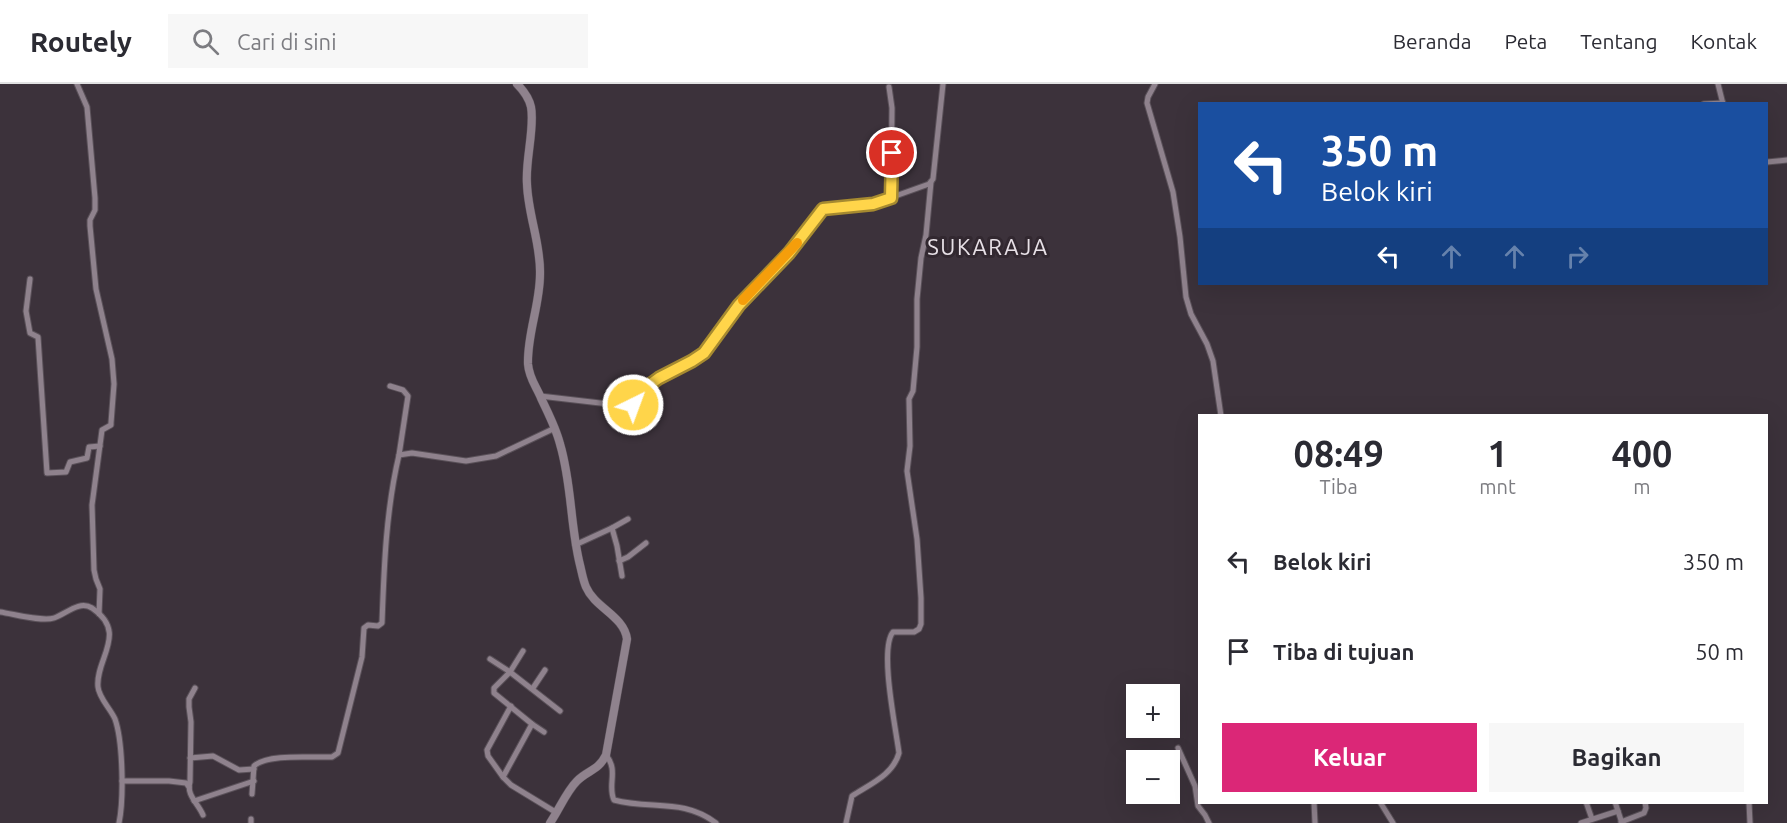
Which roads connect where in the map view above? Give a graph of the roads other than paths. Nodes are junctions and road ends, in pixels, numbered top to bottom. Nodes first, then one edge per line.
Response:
1 (78, 84) edge
2 (517, 84) edge
3 (943, 84) edge
4 (1155, 84) edge
5 (1718, 84) edge
6 (889, 87) dead end
7 (1723, 102) edge
8 (1787, 160) edge
9 (1768, 162) edge
10 (931, 182) junction
11 (891, 198) junction
12 (30, 279) dead end
13 (390, 386) dead end
14 (540, 396) junction
15 (1221, 414) edge
16 (555, 429) junction
17 (100, 446) junction
18 (399, 455) junction
19 (628, 519) dead end
20 (612, 528) junction
21 (646, 543) dead end
22 (575, 545) junction
23 (619, 561) junction
24 (621, 576) dead end
25 (0, 612) edge
26 (99, 614) junction
27 (523, 651) dead end
28 (490, 659) dead end
29 (545, 670) dead end
30 (510, 672) junction
31 (195, 688) dead end
32 (533, 688) junction
33 (511, 706) junction
34 (560, 711) dead end
35 (532, 724) junction
36 (544, 732) dead end
37 (1178, 748) dead end
38 (606, 754) junction
39 (190, 758) junction
40 (254, 769) junction
41 (503, 777) junction
42 (122, 781) junction
43 (254, 781) junction
44 (189, 787) junction
45 (252, 794) dead end
46 (194, 801) junction
47 (1314, 804) edge
48 (1381, 804) edge
49 (1587, 804) edge
50 (1616, 804) edge
51 (1645, 804) edge
52 (1749, 804) edge
53 (1618, 811) junction
54 (557, 813) junction
55 (203, 814) dead end
56 (1592, 819) junction
57 (119, 823) edge
58 (550, 823) edge
59 (716, 823) edge
60 (846, 823) edge
61 (1209, 823) edge
62 (1315, 823) edge
63 (1393, 823) edge
64 (1581, 823) edge
65 (1622, 823) edge
66 (1750, 823) edge

1 - 17 street
2 - 14 main road
3 - 10 street
4 - 15 street
5 - 7 street
6 - 11 street
8 - 9 street
10 - 11 street
10 - 60 street
11 - 14 street
12 - 17 street
13 - 18 street
14 - 16 main road
16 - 18 street
16 - 22 main road
17 - 26 street
18 - 40 street
19 - 20 street
20 - 22 street
20 - 23 street
21 - 23 street
22 - 38 main road
23 - 24 street
25 - 26 street
26 - 42 street
27 - 30 street
28 - 30 street
29 - 32 street
30 - 32 street
30 - 33 street
31 - 39 street
32 - 34 street
33 - 35 street
33 - 41 street
35 - 36 street
35 - 41 street
37 - 61 street
38 - 54 main road
38 - 59 street
39 - 40 street
39 - 44 street
40 - 43 street
41 - 54 street
42 - 44 street
42 - 57 street
43 - 45 street
43 - 46 street
44 - 46 street
46 - 55 street
47 - 62 street
48 - 63 street
49 - 56 street
50 - 53 street
51 - 65 street
52 - 66 street
53 - 56 street
53 - 65 street
54 - 58 main road
56 - 64 street

